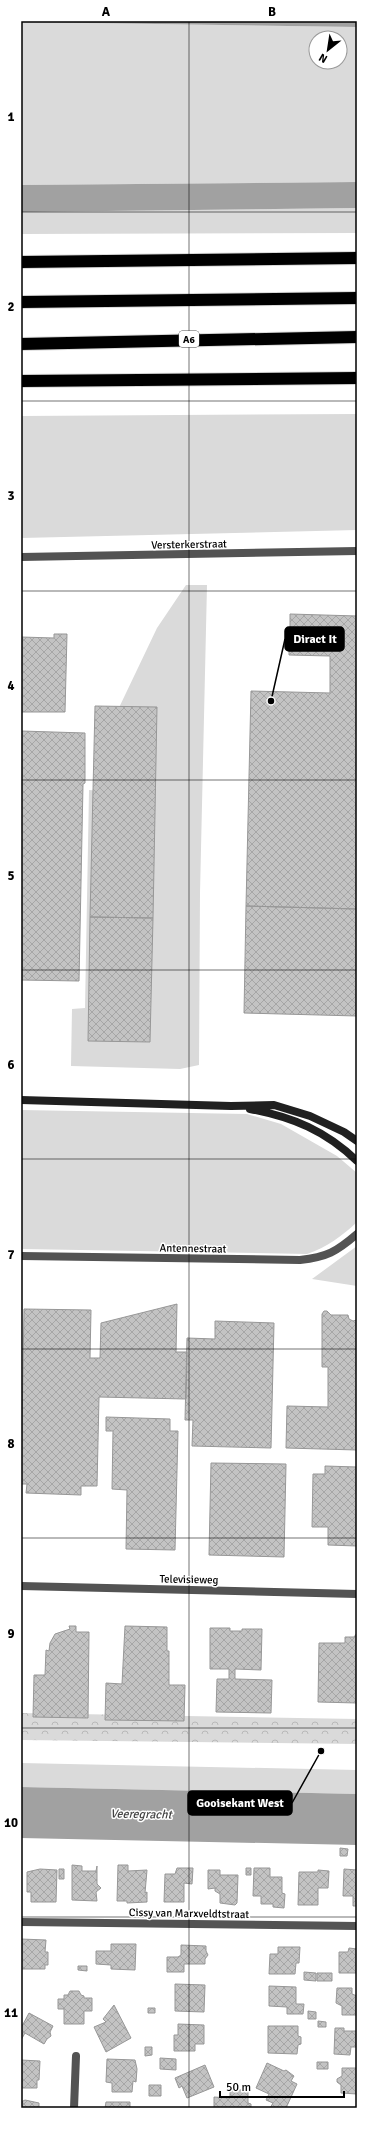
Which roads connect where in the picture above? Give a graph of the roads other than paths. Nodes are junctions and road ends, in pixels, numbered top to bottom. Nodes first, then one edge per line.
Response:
1 (357, 258) edge
2 (21, 262) edge
3 (357, 298) edge
4 (21, 302) edge
5 (357, 337) edge
6 (21, 344) edge
7 (357, 378) edge
8 (21, 381) edge
9 (357, 551) edge
10 (21, 557) edge
11 (21, 1100) edge
12 (231, 1106) junction
13 (357, 1141) edge
14 (357, 1162) edge
15 (357, 1234) edge
16 (21, 1256) edge
17 (21, 1586) edge
18 (357, 1594) edge
19 (21, 1922) edge
20 (357, 1926) edge
21 (76, 2056) dead end
22 (74, 2108) edge

1 - 2 highway
3 - 4 highway
5 - 6 highway, A6
7 - 8 highway
9 - 10 street, Versterkerstraat
11 - 12 street
12 - 13 street
12 - 14 street
15 - 16 street, Antennestraat
17 - 18 street, Televisieweg
19 - 20 street, Cissy van Marxveldtstraat
21 - 22 street

